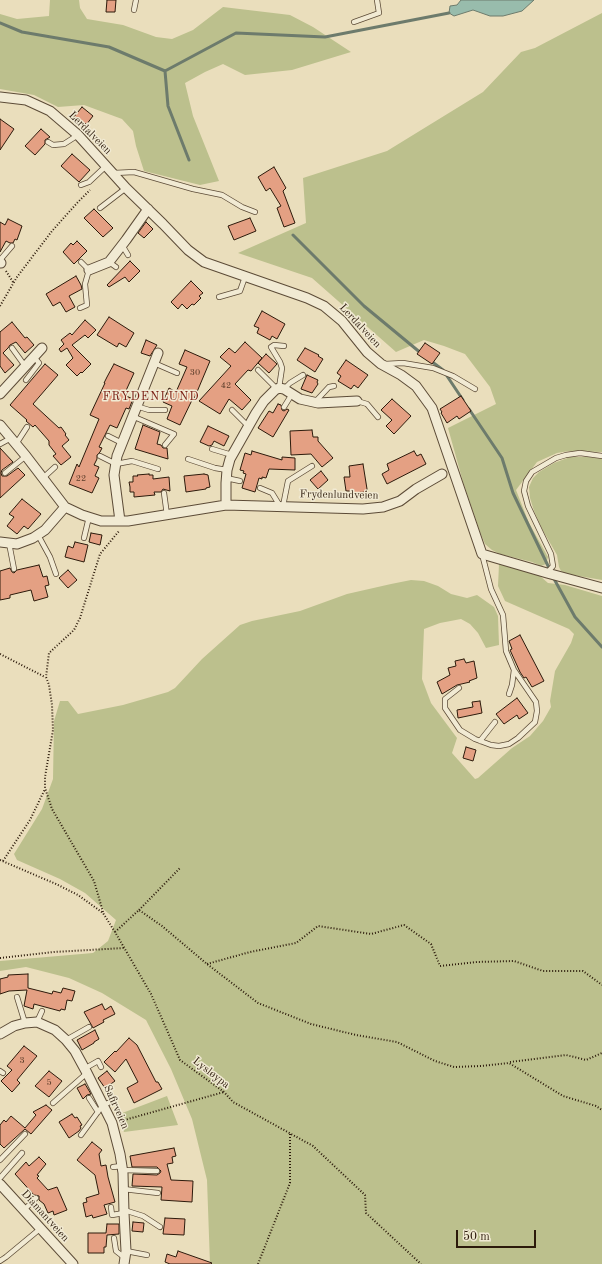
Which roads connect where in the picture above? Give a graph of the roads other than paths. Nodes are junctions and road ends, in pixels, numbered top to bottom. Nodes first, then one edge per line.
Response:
1 (136, 0) edge
2 (376, 0) edge
3 (134, 10) dead end
4 (354, 22) dead end
5 (0, 97) edge
6 (78, 136) junction
7 (48, 142) dead end
8 (106, 166) junction
9 (112, 173) junction
10 (81, 185) dead end
11 (126, 188) junction
12 (100, 208) dead end
13 (148, 209) junction
14 (255, 212) dead end
15 (12, 246) dead end
16 (122, 246) junction
17 (128, 255) dead end
18 (0, 262) edge
19 (81, 262) dead end
20 (89, 270) junction
21 (245, 277) junction
22 (219, 297) dead end
23 (80, 308) dead end
24 (284, 346) dead end
25 (12, 348) dead end
26 (42, 348) dead end
27 (158, 353) dead end
28 (34, 357) junction
29 (154, 363) junction
30 (381, 364) junction
31 (25, 366) junction
32 (258, 370) dead end
33 (177, 373) dead end
34 (303, 375) dead end
35 (26, 380) dead end
36 (334, 386) dead end
37 (475, 389) dead end
38 (283, 390) junction
39 (0, 394) edge
40 (357, 401) joint
41 (315, 402) junction
42 (136, 406) junction
43 (284, 407) dead end
44 (165, 410) dead end
45 (232, 410) dead end
46 (132, 416) junction
47 (378, 417) dead end
48 (0, 425) edge
49 (248, 426) junction
50 (27, 427) dead end
51 (108, 436) dead end
52 (13, 441) junction
53 (122, 442) junction
54 (0, 444) edge
55 (165, 445) dead end
56 (212, 449) dead end
57 (232, 455) junction
58 (26, 456) junction
59 (100, 456) dead end
60 (602, 456) edge
61 (188, 459) dead end
62 (116, 464) junction
63 (312, 466) dead end
64 (55, 467) dead end
65 (158, 469) dead end
66 (5, 473) dead end
67 (227, 474) junction
68 (442, 474) dead end
69 (43, 478) junction
70 (240, 481) dead end
71 (260, 488) dead end
72 (164, 493) dead end
73 (226, 505) junction
74 (282, 506) junction
75 (65, 507) junction
76 (167, 515) junction
77 (89, 517) junction
78 (124, 521) junction
79 (38, 535) junction
80 (84, 538) dead end
81 (4, 543) edge
82 (482, 554) junction
83 (14, 569) dead end
84 (547, 573) junction
85 (56, 574) dead end
86 (602, 588) edge
87 (514, 670) junction
88 (460, 688) dead end
89 (509, 694) dead end
90 (495, 722) dead end
91 (480, 741) junction
92 (17, 997) dead end
93 (42, 1011) dead end
94 (37, 1022) junction
95 (25, 1023) junction
96 (89, 1027) dead end
97 (0, 1034) edge
98 (66, 1040) junction
99 (101, 1067) dead end
100 (86, 1071) junction
101 (89, 1098) dead end
102 (113, 1101) dead end
103 (53, 1102) dead end
104 (100, 1109) junction
105 (25, 1134) dead end
106 (81, 1135) dead end
107 (22, 1153) dead end
108 (0, 1160) edge
109 (119, 1168) junction
110 (157, 1171) dead end
111 (0, 1178) edge
112 (0, 1184) edge
113 (123, 1189) junction
114 (158, 1192) dead end
115 (36, 1198) dead end
116 (111, 1207) dead end
117 (24, 1210) junction
118 (124, 1212) junction
119 (160, 1227) dead end
120 (40, 1228) junction
121 (114, 1238) dead end
122 (147, 1255) dead end
123 (125, 1258) edge
124 (0, 1261) edge
125 (72, 1264) edge

1 - 3 lane
2 - 4 lane
5 - 6 street, Lerdalveien
6 - 7 lane
6 - 8 street, Lerdalveien
8 - 9 street, Lerdalveien
8 - 10 lane
9 - 11 street, Lerdalveien
9 - 14 lane
11 - 12 lane
11 - 13 street, Lerdalveien
13 - 16 street
13 - 21 street, Lerdalveien
15 - 18 lane
16 - 17 lane
16 - 20 street
19 - 20 lane
20 - 23 lane
21 - 22 lane
21 - 30 street, Lerdalveien
24 - 38 lane
25 - 31 lane
26 - 28 street
27 - 29 street
28 - 31 street
28 - 35 lane
29 - 33 lane
29 - 42 street
30 - 37 lane
30 - 82 street, Lerdalveien
31 - 39 street
32 - 38 lane
34 - 38 lane
36 - 41 lane
38 - 41 street
38 - 43 lane
38 - 49 street
40 - 41 street
40 - 47 lane
42 - 44 lane
42 - 46 street
45 - 49 lane
46 - 53 street
46 - 55 lane
48 - 52 street
49 - 57 street
50 - 52 lane
51 - 53 lane
52 - 54 lane
52 - 58 street
53 - 62 street
56 - 57 lane
57 - 67 street
58 - 66 lane
58 - 69 street
59 - 62 lane
60 - 84 lane
61 - 67 lane
62 - 65 lane
62 - 78 street
63 - 74 lane
64 - 69 lane
67 - 70 lane
67 - 73 street
68 - 74 street, Frydenlundveien
69 - 75 street
71 - 74 lane
72 - 76 lane
73 - 74 street, Frydenlundveien
73 - 76 street, Frydenlundveien
75 - 77 street, Frydenlundveien
75 - 79 street
76 - 78 street, Frydenlundveien
77 - 78 street, Frydenlundveien
77 - 80 lane
79 - 81 street
79 - 85 lane
81 - 83 lane
82 - 84 street
82 - 87 lane
84 - 86 street
87 - 89 lane
87 - 91 lane
88 - 91 lane
90 - 91 lane
92 - 95 lane
93 - 94 lane
94 - 95 street, Safirveien
94 - 98 street, Safirveien
95 - 97 street, Safirveien
96 - 98 lane
98 - 100 street, Safirveien
99 - 100 lane
100 - 103 lane
100 - 104 street, Safirveien
101 - 104 lane
102 - 104 lane
104 - 106 lane
104 - 109 street, Safirveien
105 - 108 lane
107 - 111 lane
109 - 110 lane
109 - 113 street, Safirveien
112 - 117 street, Diamantveien
113 - 114 lane
113 - 118 street, Safirveien
115 - 117 lane
116 - 118 lane
117 - 120 street, Diamantveien
118 - 119 lane
118 - 123 street, Safirveien
120 - 124 lane
120 - 125 street, Diamantveien
121 - 123 lane
122 - 123 lane

